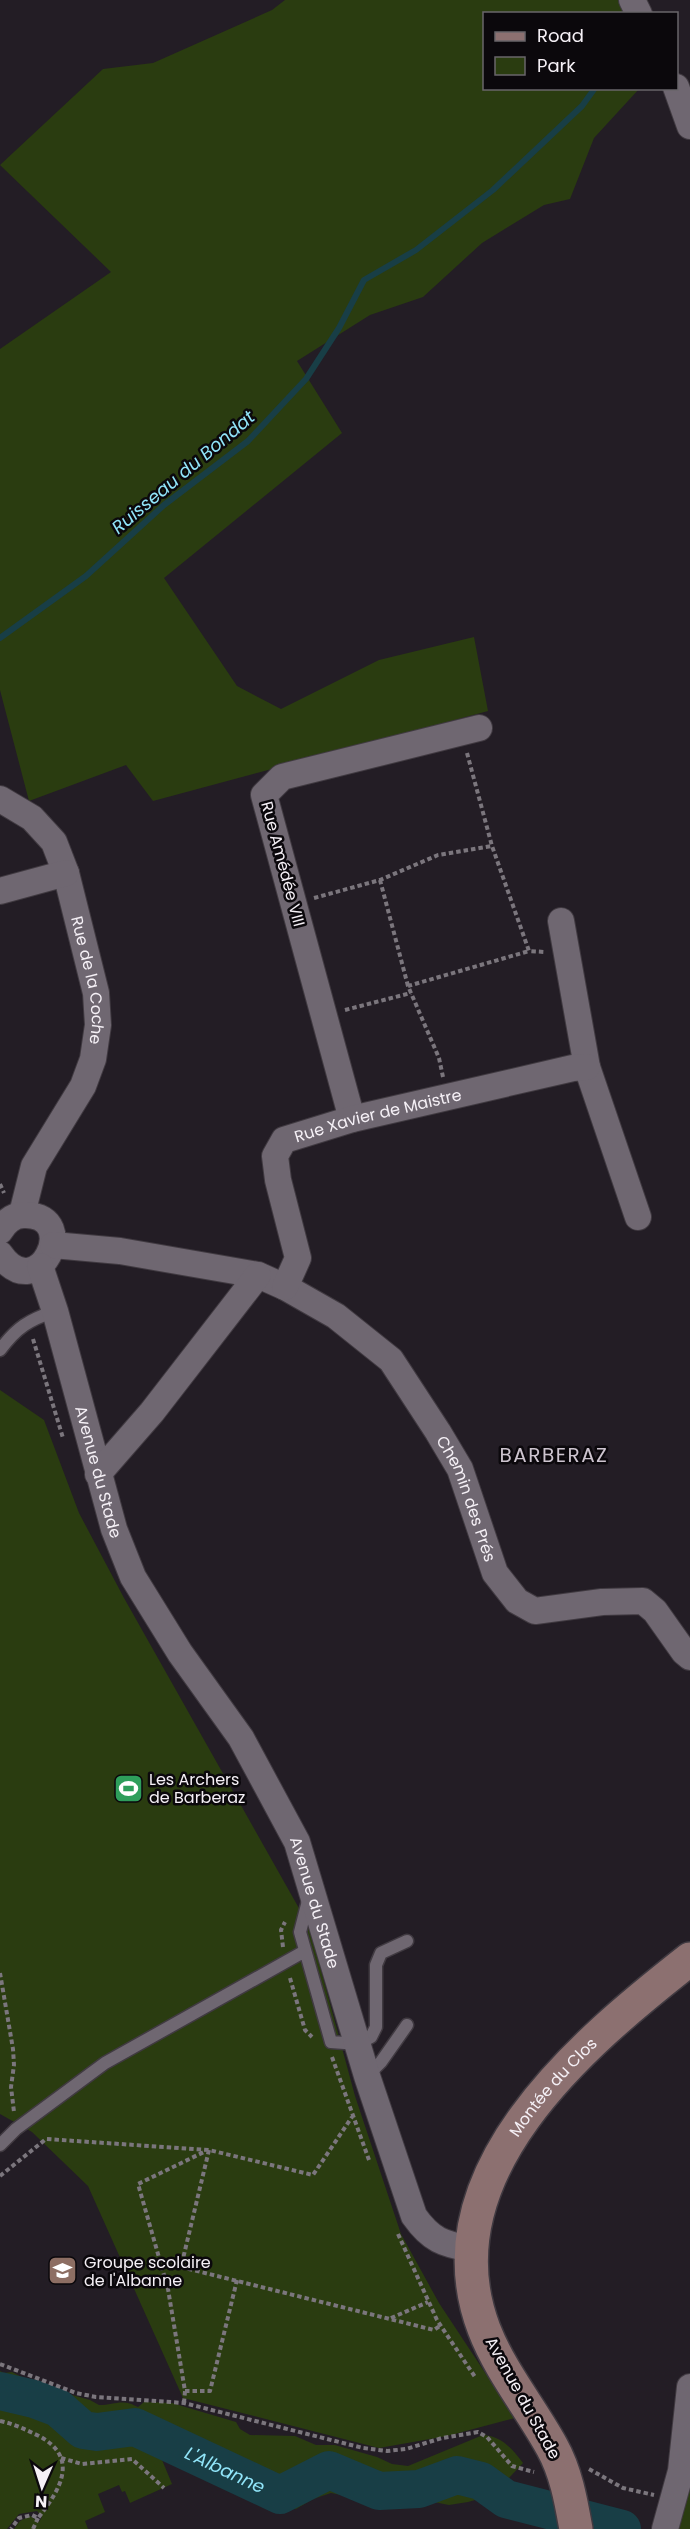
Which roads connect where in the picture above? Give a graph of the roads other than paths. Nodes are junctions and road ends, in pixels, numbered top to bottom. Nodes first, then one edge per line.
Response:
1 (677, 90) edge
2 (690, 126) edge
3 (470, 730) road end
4 (0, 799) edge
5 (66, 873) junction
6 (0, 891) edge
7 (561, 921) dead end
8 (587, 1067) junction
9 (352, 1119) junction
10 (22, 1214) junction
11 (638, 1217) dead end
12 (0, 1231) edge
13 (0, 1254) edge
14 (47, 1255) junction
15 (258, 1275) junction
16 (285, 1287) junction
17 (55, 1311) junction
18 (0, 1350) edge
19 (98, 1474) junction
20 (690, 1657) edge
21 (311, 1887) junction
22 (407, 1941) dead end
23 (305, 1951) junction
24 (690, 1959) edge
25 (407, 2025) dead end
26 (358, 2044) junction
27 (367, 2076) junction
28 (0, 2145) edge
29 (471, 2249) junction
30 (690, 2387) edge
31 (570, 2499) edge
32 (669, 2514) edge

1 - 2 street
3 - 9 street, Rue Amédée VIII
4 - 5 street, Rue de la Coche
5 - 6 street
5 - 10 street, Rue de la Coche
7 - 8 street
8 - 9 street, Rue Xavier de Maistre
8 - 11 street
9 - 16 street, Rue Xavier de Maistre
10 - 12 street
10 - 14 street, Avenue du Stade
13 - 14 street, Chemin des Prés
14 - 15 street, Chemin des Prés
14 - 17 street, Avenue du Stade
15 - 16 street, Chemin des Prés
15 - 19 street
16 - 20 street, Chemin des Prés
17 - 18 lane
17 - 19 street, Avenue du Stade
19 - 21 street, Avenue du Stade
21 - 23 lane
21 - 26 street, Avenue du Stade
22 - 26 lane
23 - 26 lane
23 - 28 lane
24 - 29 main road, Montée du Clos
25 - 27 lane
26 - 27 street, Avenue du Stade
27 - 29 street, Avenue du Stade
29 - 31 main road, Avenue du Stade
30 - 32 street

